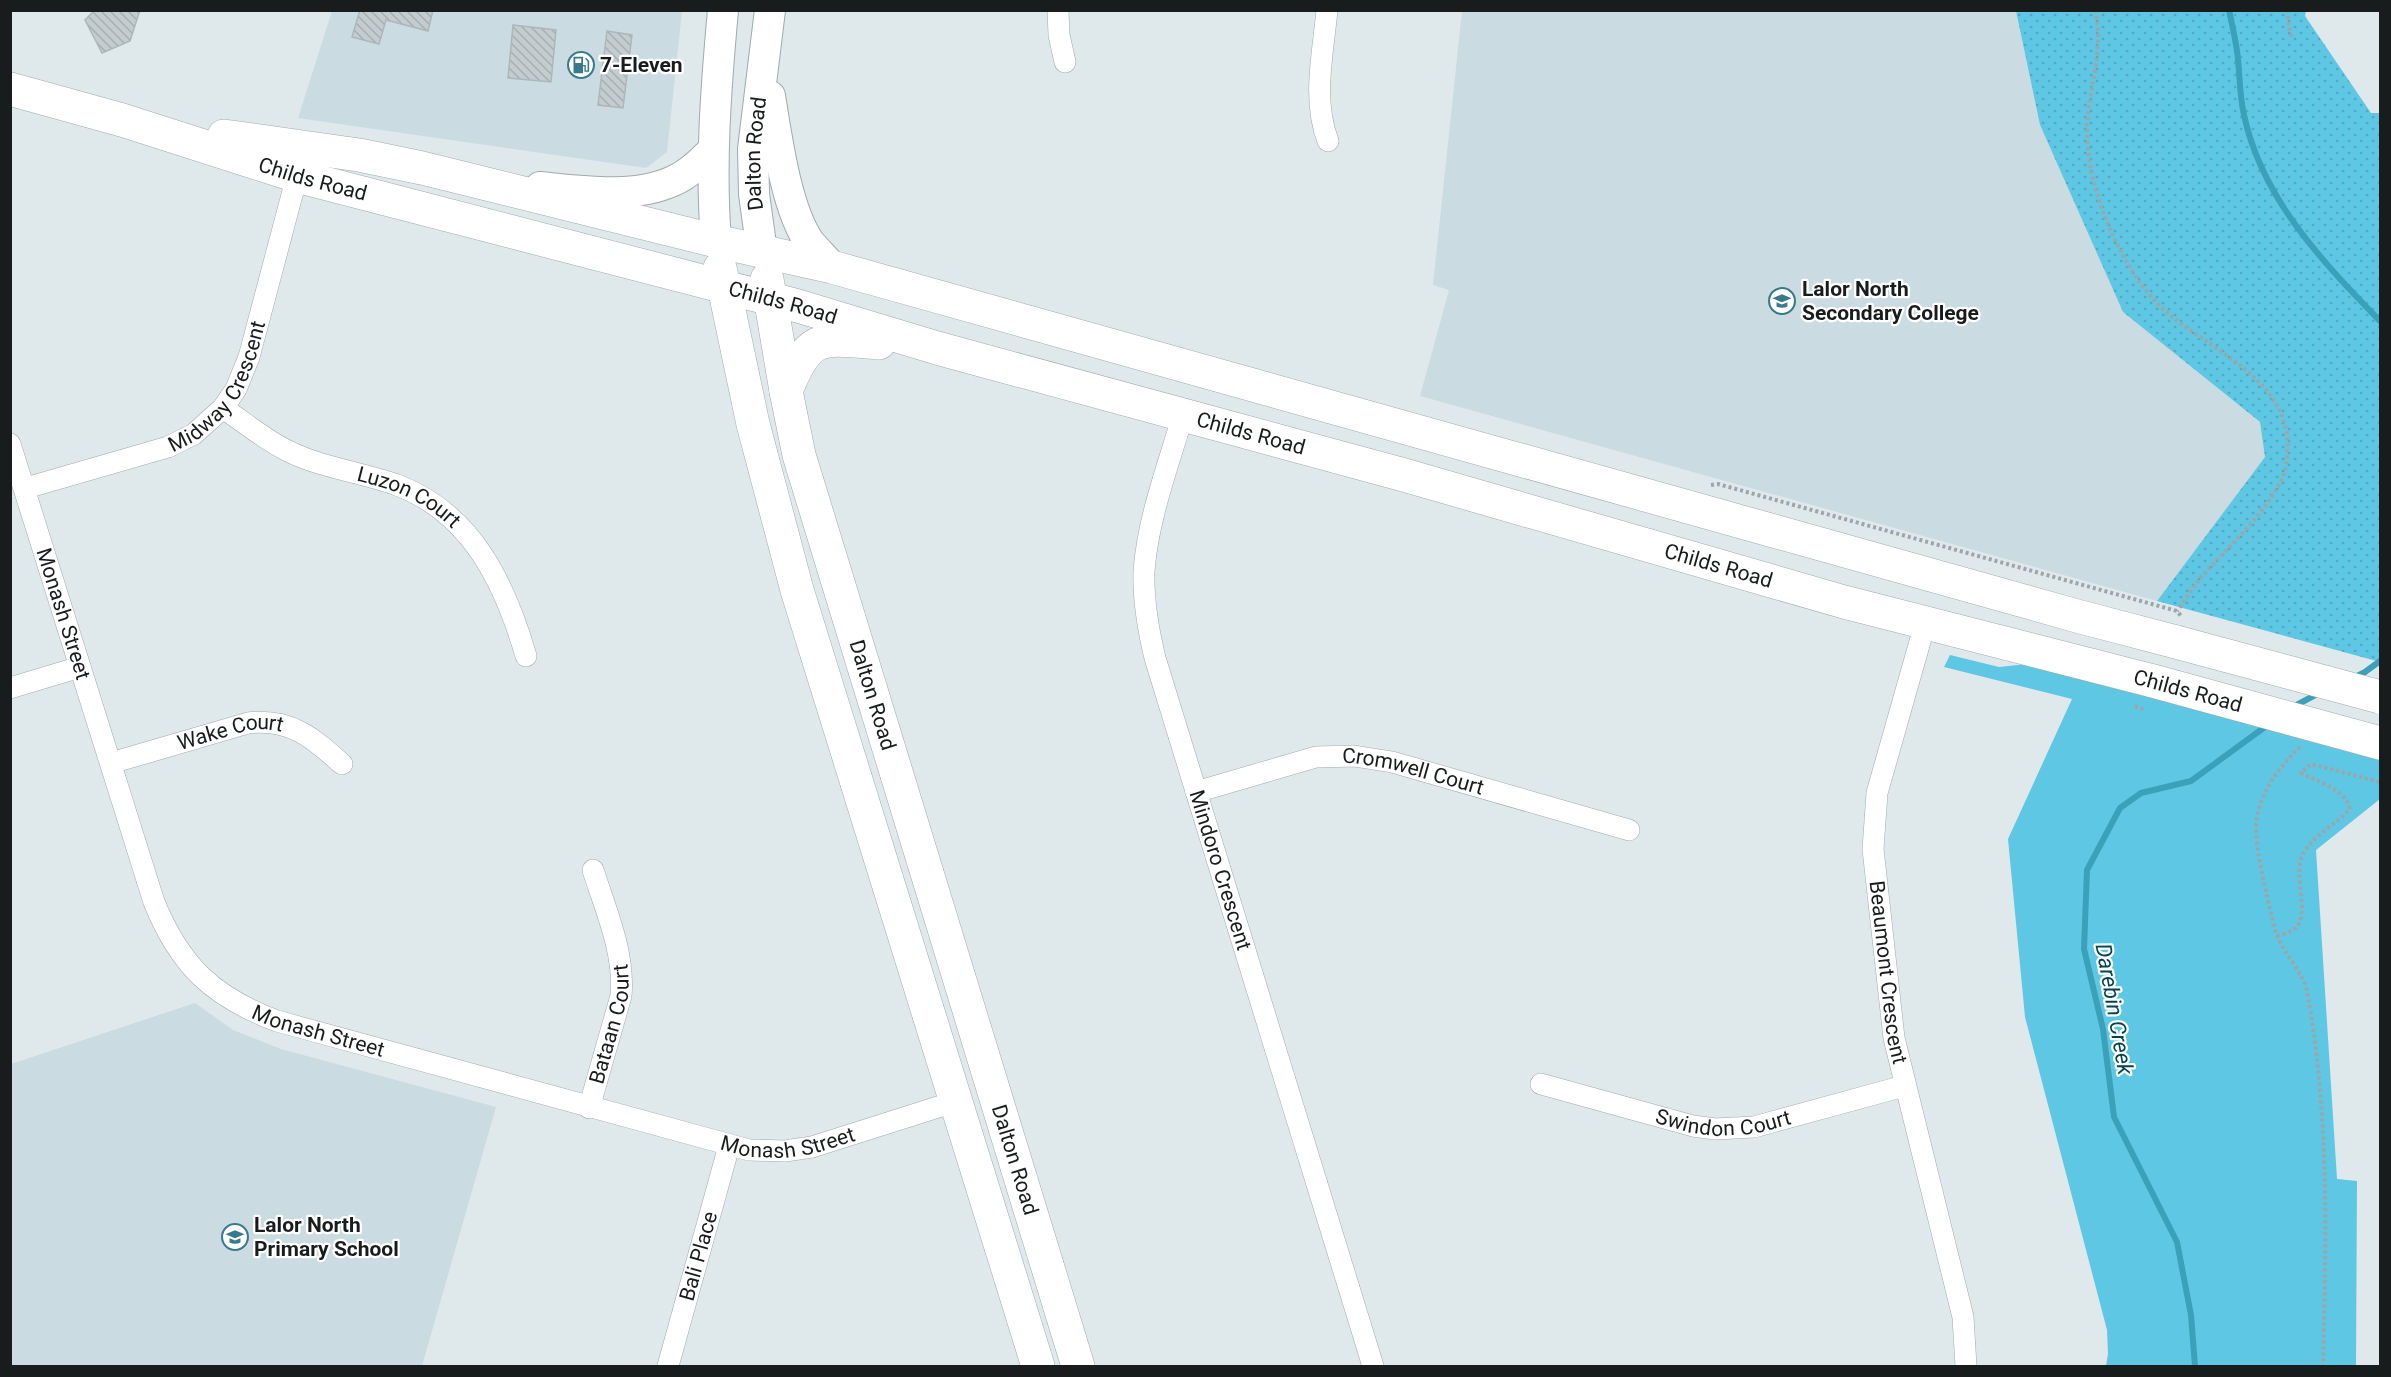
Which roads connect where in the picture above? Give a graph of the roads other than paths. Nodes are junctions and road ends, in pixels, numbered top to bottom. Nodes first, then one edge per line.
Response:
1 (723, 10) edge
2 (770, 10) edge
3 (1058, 10) edge
4 (1327, 10) edge
5 (764, 61) junction
6 (1065, 62) dead end
7 (10, 89) edge
8 (1328, 141) dead end
9 (713, 150) junction
10 (359, 156) junction
11 (301, 162) junction
12 (489, 183) junction
13 (371, 194) junction
14 (716, 241) junction
15 (762, 252) junction
16 (832, 267) junction
17 (724, 288) junction
18 (770, 299) junction
19 (937, 348) junction
20 (1194, 369) junction
21 (786, 391) junction
22 (223, 408) junction
23 (1183, 415) junction
24 (10, 444) edge
25 (26, 488) junction
26 (1938, 577) junction
27 (1925, 624) junction
28 (526, 656) dead end
29 (80, 666) junction
30 (10, 688) edge
31 (2380, 697) edge
32 (2380, 743) edge
33 (111, 763) junction
34 (342, 764) dead end
35 (1196, 792) junction
36 (1629, 830) dead end
37 (593, 870) dead end
38 (1541, 1084) dead end
39 (1905, 1086) junction
40 (995, 1089) junction
41 (957, 1101) junction
42 (589, 1108) junction
43 (729, 1146) junction
44 (668, 1366) edge
45 (1038, 1366) edge
46 (1078, 1366) edge
47 (1373, 1366) edge
48 (1966, 1366) edge

1 - 9 main road, Dalton Road
2 - 5 main road, Dalton Road
3 - 6 street
4 - 8 street
5 - 15 main road, Dalton Road
5 - 16 main road
7 - 11 main road, Childs Road
9 - 12 main road
9 - 14 main road, Dalton Road
10 - 11 main road, Childs Road
10 - 12 main road, Childs Road
10 - 13 main road
11 - 13 main road, Childs Road
11 - 22 street, Midway Crescent
12 - 14 main road, Childs Road
13 - 17 main road, Childs Road
14 - 15 main road, Childs Road
14 - 17 main road, Dalton Road
15 - 16 main road, Childs Road
15 - 18 main road, Dalton Road
16 - 20 main road, Childs Road
17 - 18 main road, Childs Road
17 - 41 main road, Dalton Road
18 - 19 main road, Childs Road
18 - 21 main road, Dalton Road
19 - 21 main road
19 - 23 main road, Childs Road
20 - 23 main road, Mindoro Crescent
20 - 26 main road, Childs Road
21 - 40 main road, Dalton Road
22 - 25 street, Midway Crescent
22 - 28 street, Luzon Court
23 - 27 main road, Childs Road
23 - 35 street, Mindoro Crescent
24 - 25 street, Monash Street
25 - 29 street, Monash Street
26 - 27 main road, Beaumont Crescent
26 - 31 main road, Childs Road, bridge
27 - 32 main road, Childs Road, bridge
27 - 39 street, Beaumont Crescent
29 - 30 street
29 - 33 street, Monash Street
33 - 34 street, Wake Court
33 - 42 street, Monash Street
35 - 36 street, Cromwell Court
35 - 47 street, Mindoro Crescent
37 - 42 street, Bataan Court
38 - 39 street, Swindon Court
39 - 48 street, Beaumont Crescent
40 - 41 main road, Monash Street
40 - 46 main road, Dalton Road
41 - 43 street, Monash Street
41 - 45 main road, Dalton Road
42 - 43 street, Monash Street
43 - 44 street, Bali Place

